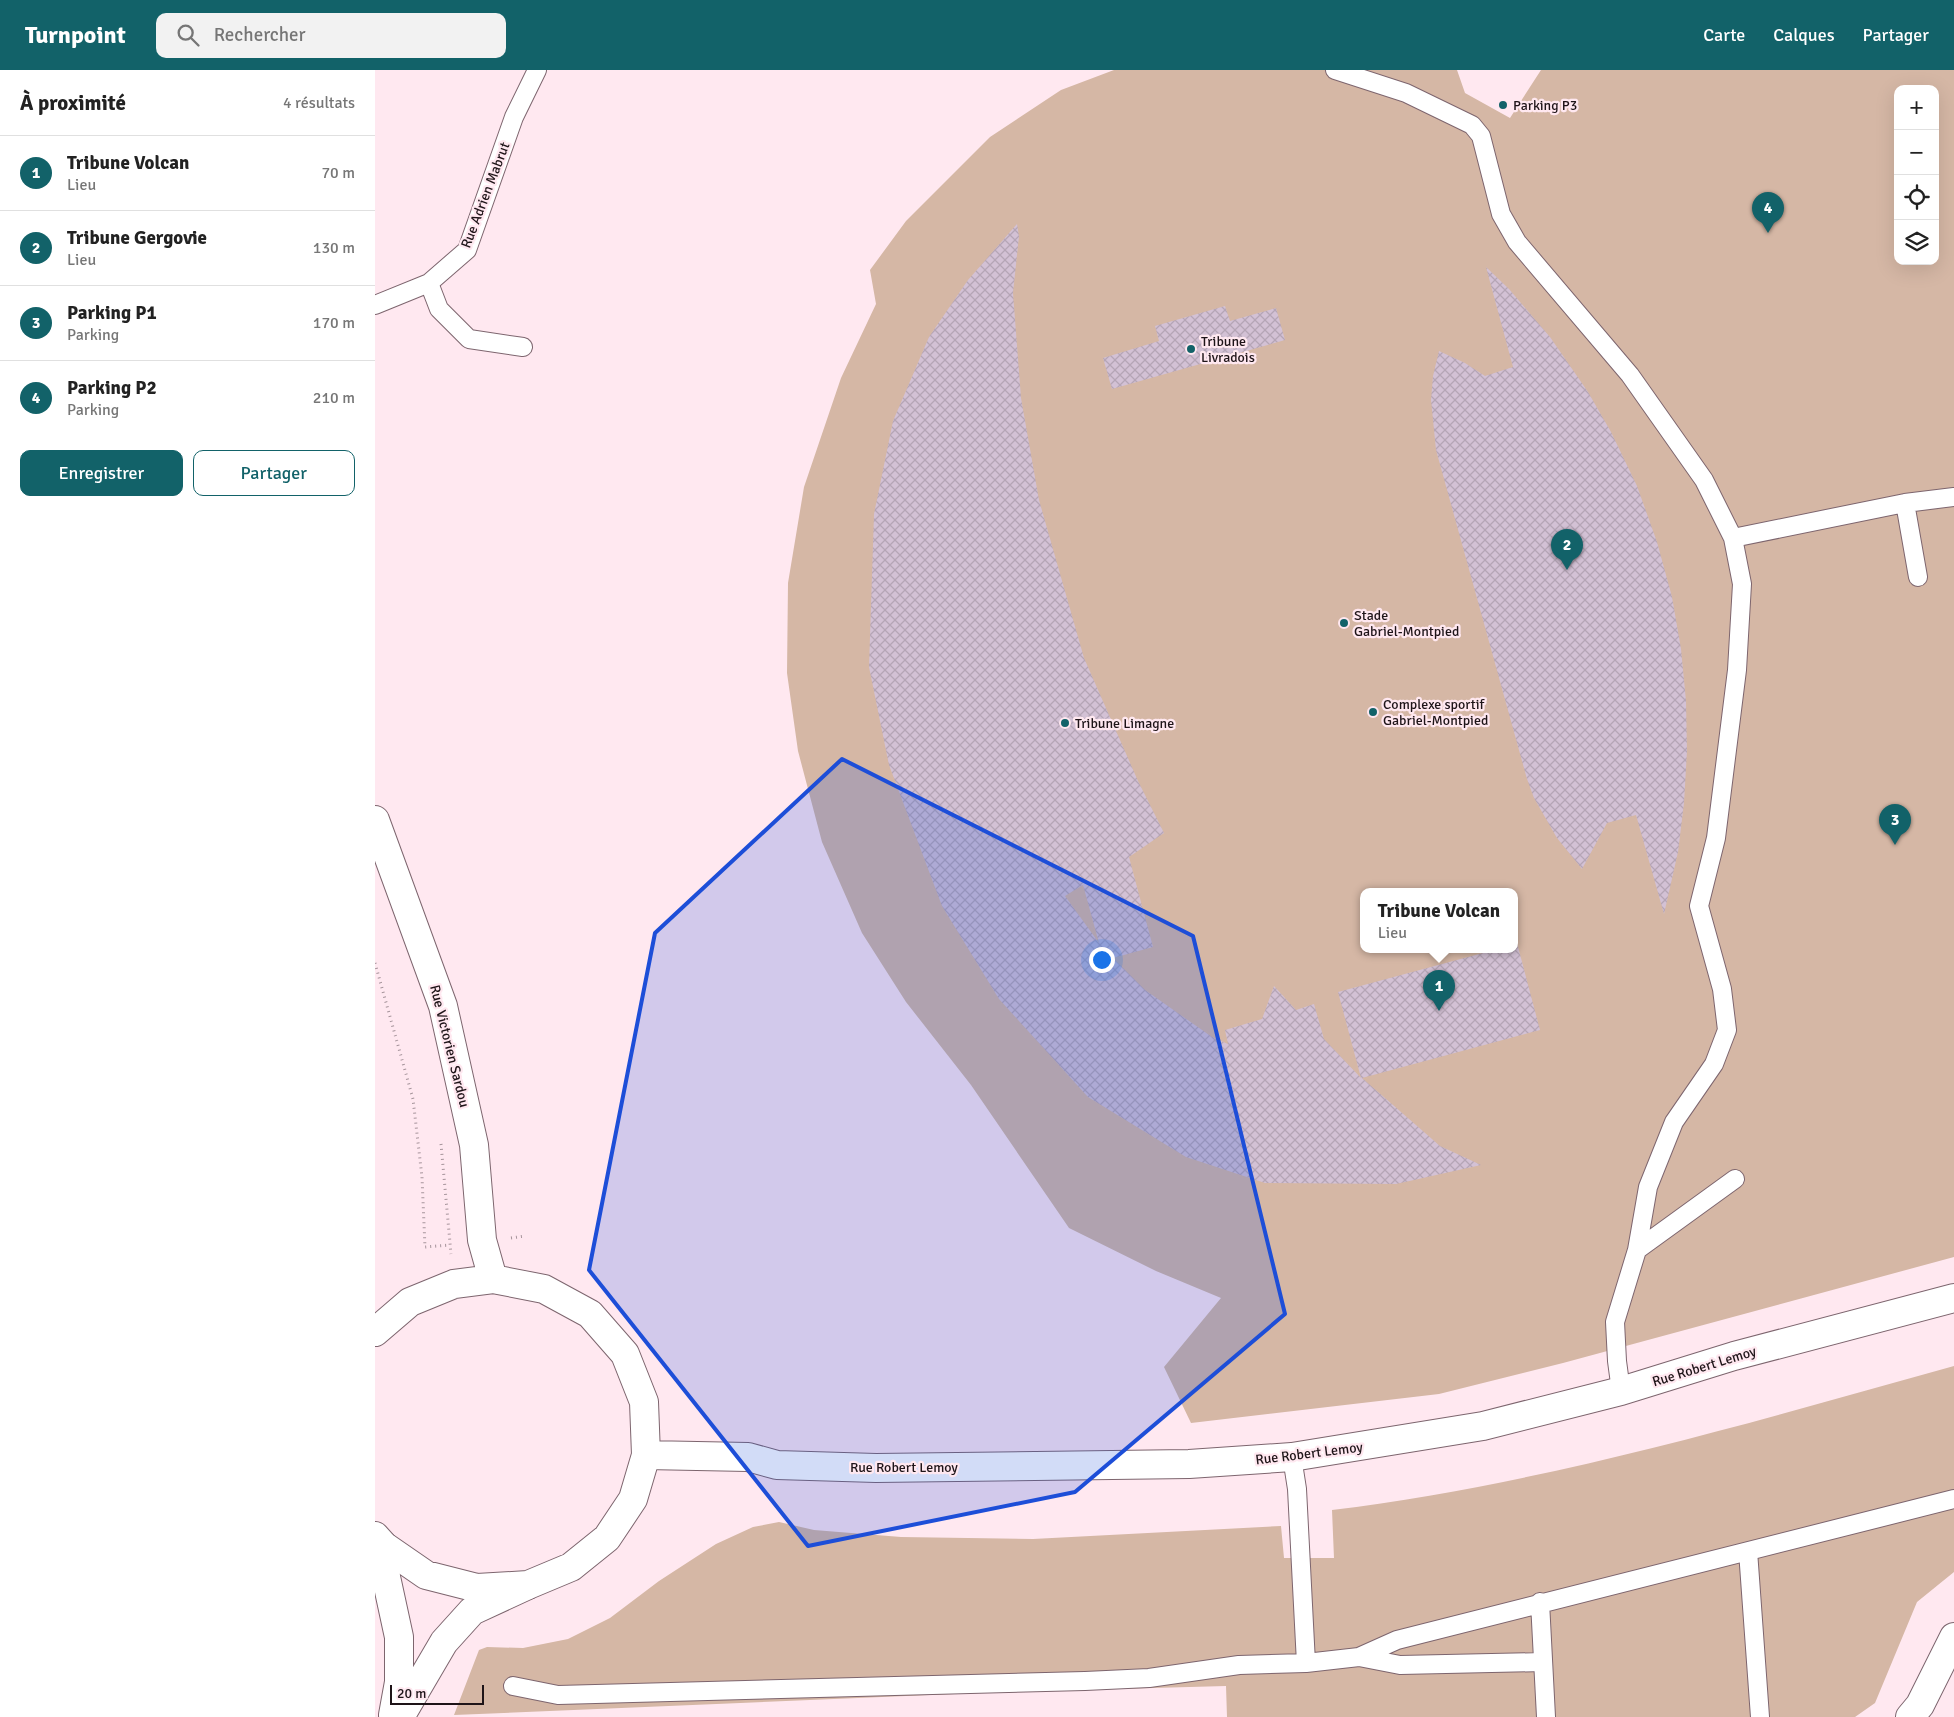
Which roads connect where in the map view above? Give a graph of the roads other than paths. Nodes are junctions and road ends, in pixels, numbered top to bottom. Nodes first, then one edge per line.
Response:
1 (537, 70) edge
2 (1335, 70) edge
3 (429, 283) junction
4 (375, 305) edge
5 (523, 347) dead end
6 (1954, 497) edge
7 (1905, 504) junction
8 (1733, 538) junction
9 (1918, 577) dead end
10 (375, 820) edge
11 (1735, 1179) dead end
12 (1637, 1250) junction
13 (493, 1279) junction
14 (1954, 1298) edge
15 (375, 1332) edge
16 (1621, 1391) junction
17 (646, 1455) junction
18 (1293, 1457) junction
19 (1954, 1499) edge
20 (379, 1541) edge
21 (1748, 1551) junction
22 (528, 1585) junction
23 (1540, 1602) junction
24 (1954, 1637) edge
25 (1359, 1657) junction
26 (1543, 1662) junction
27 (1306, 1663) junction
28 (513, 1686) dead end
29 (393, 1717) edge
30 (400, 1717) edge
31 (1546, 1717) edge
32 (1760, 1717) edge
33 (1910, 1717) edge

1 - 3 lane, Rue Adrien Mabrut
2 - 8 lane
3 - 4 lane, Rue Adrien Mabrut
3 - 5 lane
6 - 7 lane
7 - 8 lane
7 - 9 lane
8 - 12 lane
10 - 13 main road, Rue Victorien Sardou
11 - 12 lane
12 - 16 lane
13 - 15 main road
13 - 17 main road
14 - 16 main road, Rue Robert Lemoy
16 - 18 main road, Rue Robert Lemoy
17 - 18 main road, Rue Robert Lemoy
17 - 22 main road
18 - 27 lane
19 - 21 lane
20 - 22 main road
20 - 29 main road
21 - 23 lane
21 - 32 lane
22 - 30 main road
23 - 25 lane
23 - 26 lane
24 - 33 main road
25 - 26 lane
25 - 27 lane
26 - 31 lane
27 - 28 lane

